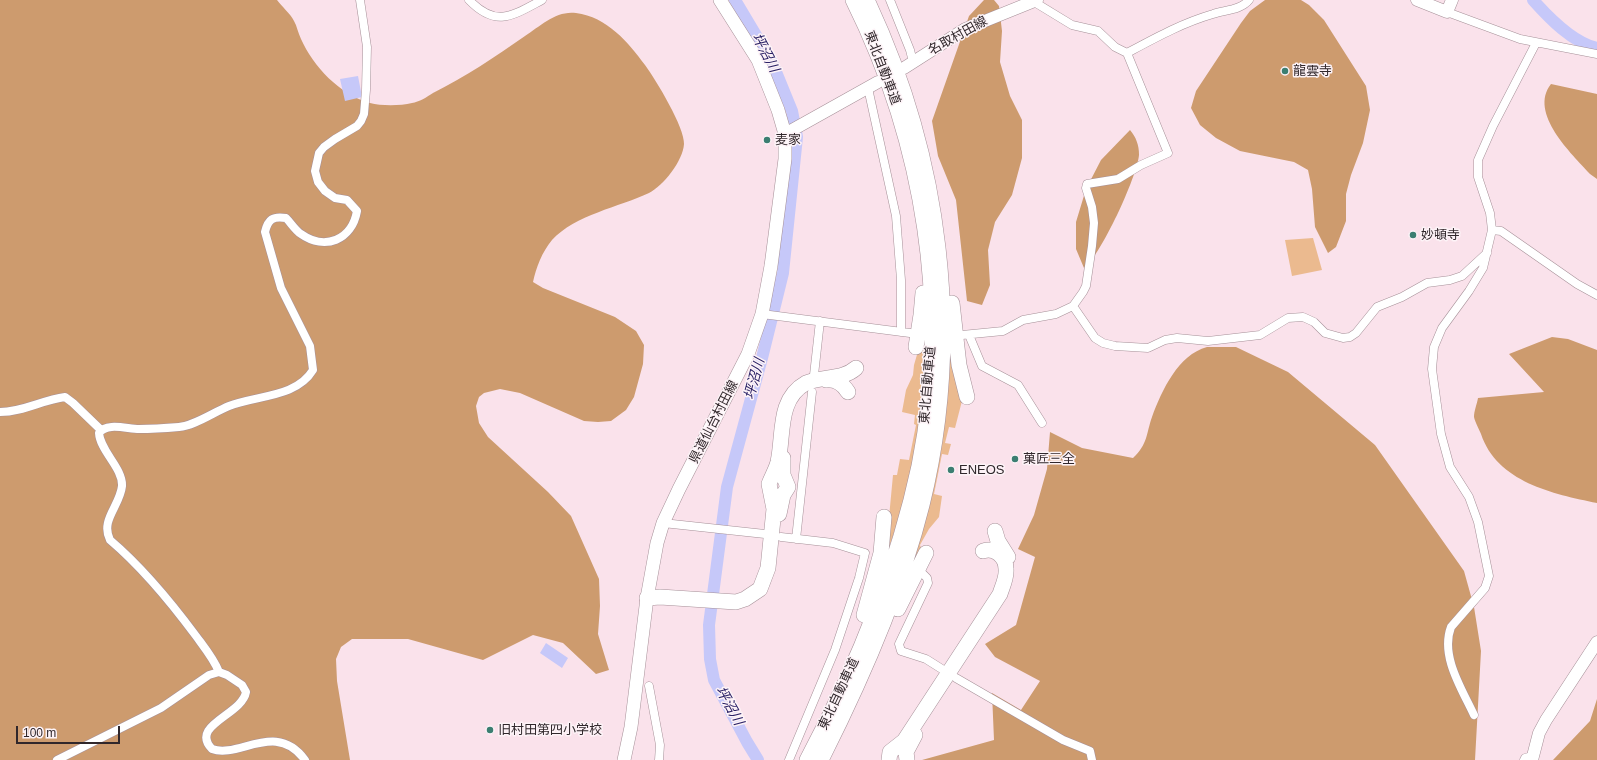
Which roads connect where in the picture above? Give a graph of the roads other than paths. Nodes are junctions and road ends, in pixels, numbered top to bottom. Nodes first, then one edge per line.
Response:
1 (360, 0) edge
2 (469, 0) edge
3 (542, 0) edge
4 (720, 0) edge
5 (853, 0) edge
6 (867, 0) edge
7 (890, 0) edge
8 (1034, 0) edge
9 (1249, 0) edge
10 (1417, 0) edge
11 (1452, 0) edge
12 (1447, 12) junction
13 (1536, 42) junction
14 (1127, 53) junction
15 (1597, 54) edge
16 (908, 65) joint
17 (873, 85) joint
18 (786, 134) junction
19 (913, 144) junction
20 (1492, 230) junction
21 (1488, 252) junction
22 (1597, 295) edge
23 (1073, 306) junction
24 (764, 315) junction
25 (820, 321) junction
26 (901, 332) junction
27 (913, 340) joint
28 (856, 368) dead end
29 (814, 375) dead end
30 (812, 392) dead end
31 (848, 392) dead end
32 (967, 397) dead end
33 (0, 412) edge
34 (1042, 423) dead end
35 (101, 430) junction
36 (884, 518) dead end
37 (663, 523) junction
38 (995, 531) dead end
39 (765, 534) dead end
40 (782, 537) dead end
41 (796, 539) junction
42 (983, 551) dead end
43 (865, 553) junction
44 (926, 553) dead end
45 (874, 556) dead end
46 (921, 572) dead end
47 (647, 598) junction
48 (727, 605) junction
49 (1597, 642) edge
50 (945, 671) dead end
51 (219, 672) junction
52 (956, 678) dead end
53 (649, 686) dead end
54 (1474, 715) dead end
55 (1530, 759) edge
56 (58, 760) edge
57 (305, 760) edge
58 (624, 760) edge
59 (659, 760) edge
60 (789, 760) edge
61 (806, 760) edge
62 (821, 760) edge
63 (827, 760) edge
64 (889, 760) edge
65 (907, 760) edge
66 (1092, 760) edge

1 - 35 street
2 - 3 street
4 - 18 main road, 県道仙台村田線
5 - 19 highway, 東北自動車道
6 - 19 highway, 東北自動車道
7 - 16 street
8 - 14 street
8 - 16 main road, 名取村田線
9 - 14 street
10 - 12 main road
11 - 12 main road
12 - 13 street
13 - 15 street
13 - 20 street
14 - 23 street
17 - 18 main road
17 - 26 street
18 - 24 main road, 県道仙台村田線
19 - 27 highway
19 - 32 highway
19 - 61 highway, 東北自動車道
19 - 62 highway, 東北自動車道
20 - 21 street
20 - 22 street
21 - 23 street
21 - 54 street
23 - 34 street
24 - 25 street
24 - 37 main road, 県道仙台村田線
25 - 26 street
25 - 29 street
26 - 27 street
28 - 48 highway
30 - 41 street
31 - 48 highway
33 - 35 street
35 - 51 street
36 - 61 highway
37 - 39 street
37 - 47 main road, 県道仙台村田線
38 - 65 highway
40 - 41 street
41 - 43 street
42 - 64 highway
43 - 45 street
43 - 60 street
44 - 63 highway
46 - 50 street
47 - 48 highway
47 - 58 main road, 県道仙台村田線
49 - 55 main road
51 - 56 street
51 - 57 street
52 - 66 street
53 - 59 street

